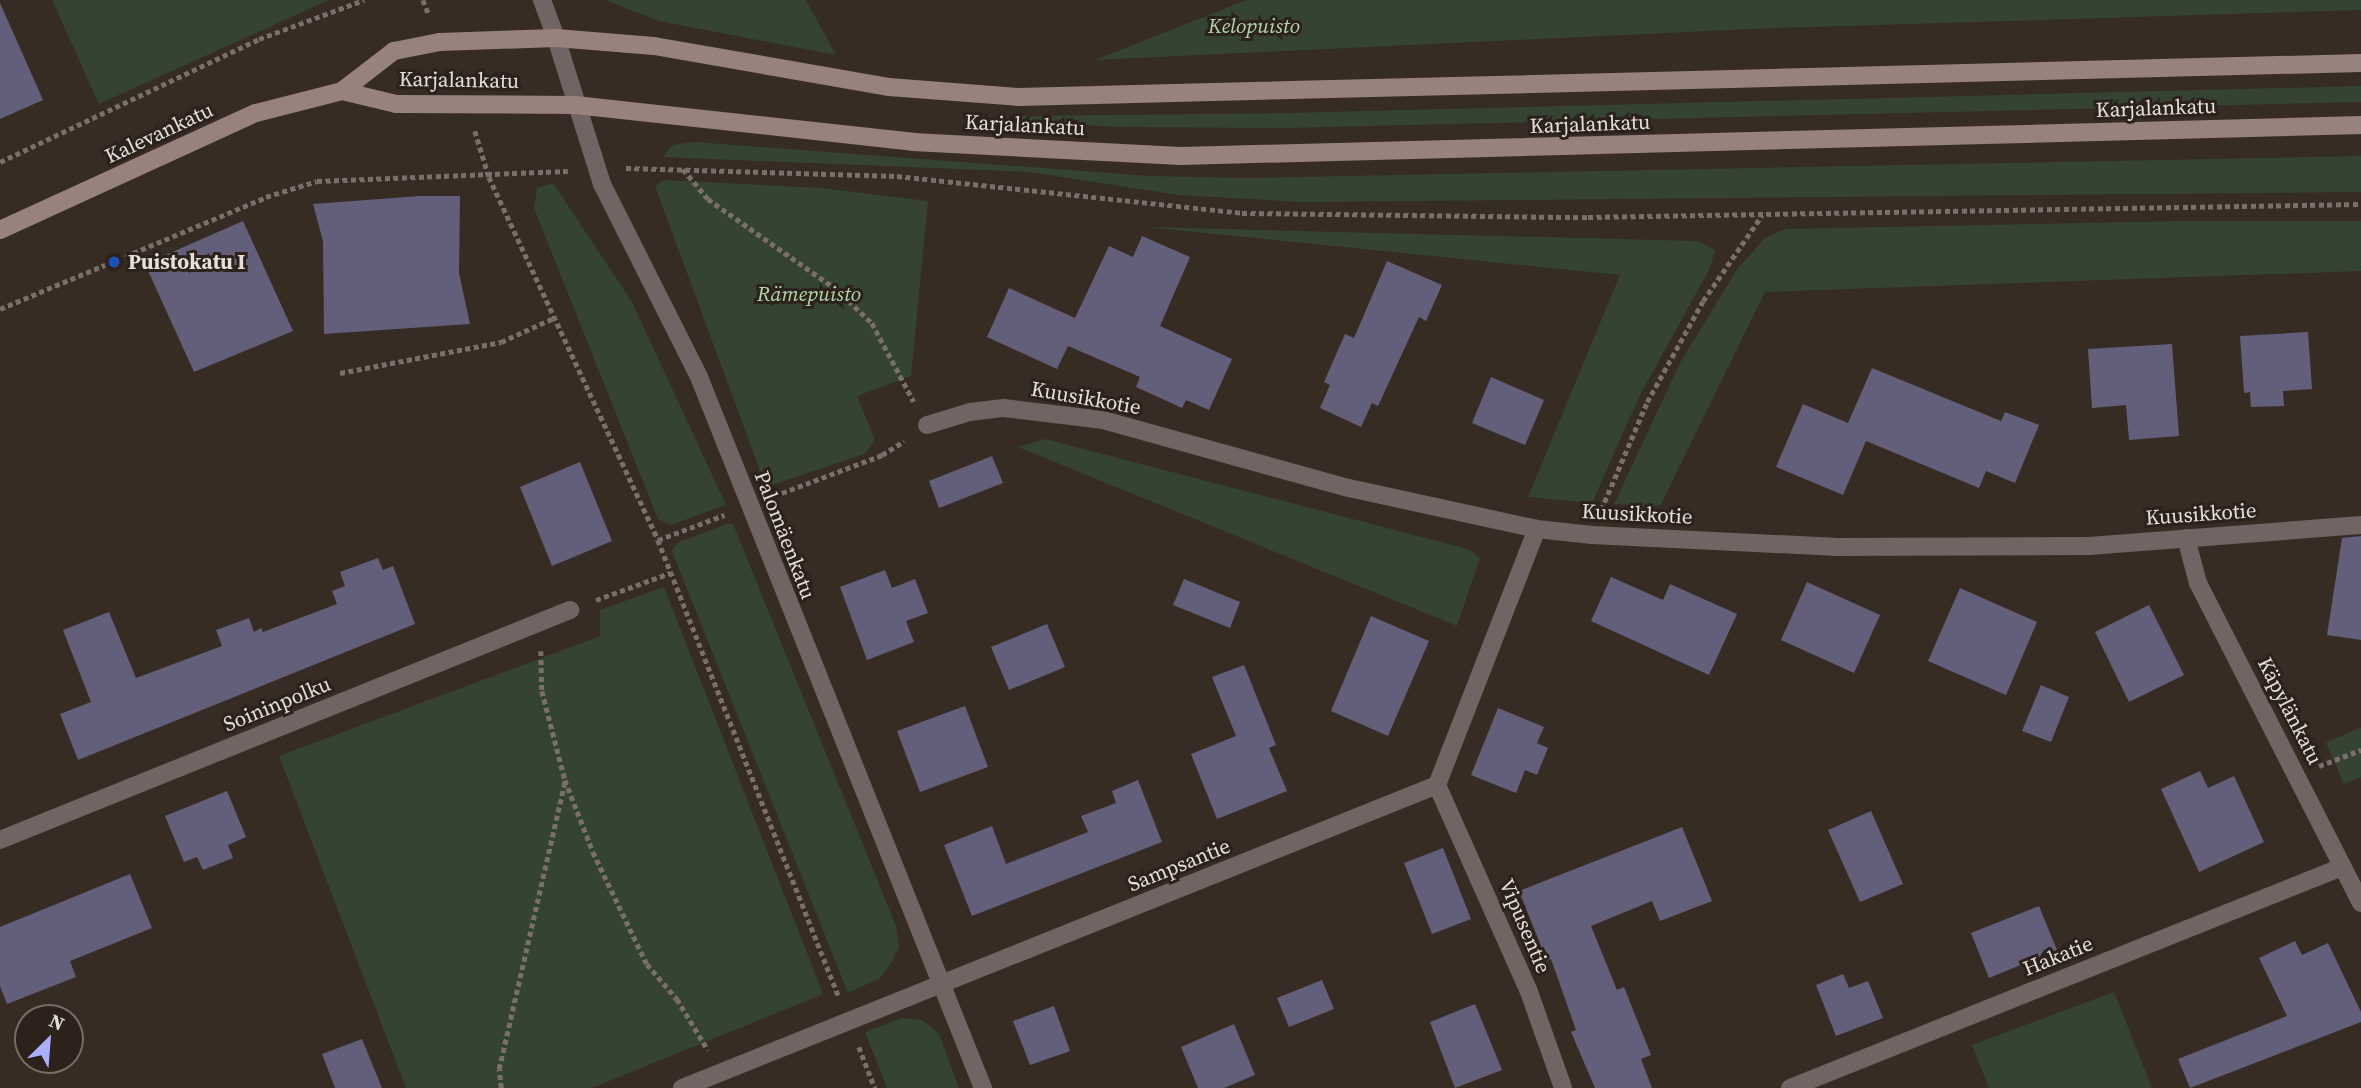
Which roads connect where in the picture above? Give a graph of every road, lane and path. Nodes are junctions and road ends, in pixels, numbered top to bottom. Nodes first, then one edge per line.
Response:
1 (364, 0) edge
2 (423, 0) edge
3 (542, 0) edge
4 (433, 23) dead end
5 (556, 38) junction
6 (2361, 63) edge
7 (342, 91) junction
8 (575, 105) junction
9 (2361, 125) edge
10 (477, 134) dead end
11 (0, 162) edge
12 (650, 167) dead end
13 (682, 168) junction
14 (550, 172) dead end
15 (489, 177) junction
16 (2361, 204) edge
17 (1763, 214) junction
18 (0, 230) edge
19 (0, 309) edge
20 (554, 318) junction
21 (340, 373) dead end
22 (927, 425) junction
23 (769, 498) dead end
24 (732, 512) dead end
25 (2361, 525) edge
26 (1537, 529) junction
27 (1592, 535) junction
28 (2186, 538) junction
29 (658, 540) junction
30 (670, 573) junction
31 (570, 610) joint
32 (539, 622) junction
33 (2361, 750) edge
34 (2297, 774) junction
35 (565, 780) junction
36 (1437, 785) junction
37 (0, 840) edge
38 (2342, 867) junction
39 (2361, 903) edge
40 (940, 983) junction
41 (839, 996) dead end
42 (857, 1042) dead end
43 (721, 1072) junction
44 (501, 1088) edge
45 (682, 1088) edge
46 (875, 1088) edge
47 (984, 1088) edge
48 (1563, 1088) edge
49 (1790, 1088) edge

1 - 11 path
2 - 4 path
3 - 5 street, Palomäenkatu
5 - 6 main road, Karjalankatu
5 - 7 main road, Karjalankatu
5 - 8 street, Palomäenkatu
7 - 8 main road, Karjalankatu
7 - 18 main road, Kalevankatu
8 - 9 main road, Karjalankatu
8 - 40 street, Palomäenkatu
10 - 15 path
12 - 13 path
13 - 17 path
13 - 22 path
14 - 15 path
15 - 19 path
15 - 20 path
16 - 17 path
17 - 27 path
20 - 21 path
20 - 29 path
22 - 23 path
22 - 26 street, Kuusikkotie
24 - 29 path
25 - 28 street, Kuusikkotie
26 - 27 street, Kuusikkotie
26 - 36 street
27 - 28 street, Kuusikkotie
28 - 34 street, Käpylänkatu
29 - 30 path
30 - 31 path
30 - 41 path
31 - 32 street, Soininpolku
32 - 35 path
32 - 37 street, Soininpolku
33 - 34 path
34 - 38 street, Käpylänkatu
35 - 43 path
35 - 44 path
36 - 40 street, Sampsantie
36 - 48 street, Vipusentie
38 - 39 street, Käpylänkatu
38 - 49 street, Hakatie
40 - 43 street, Sampsantie
40 - 47 street, Palomäenkatu
42 - 46 path
43 - 45 street, Sampsantie

